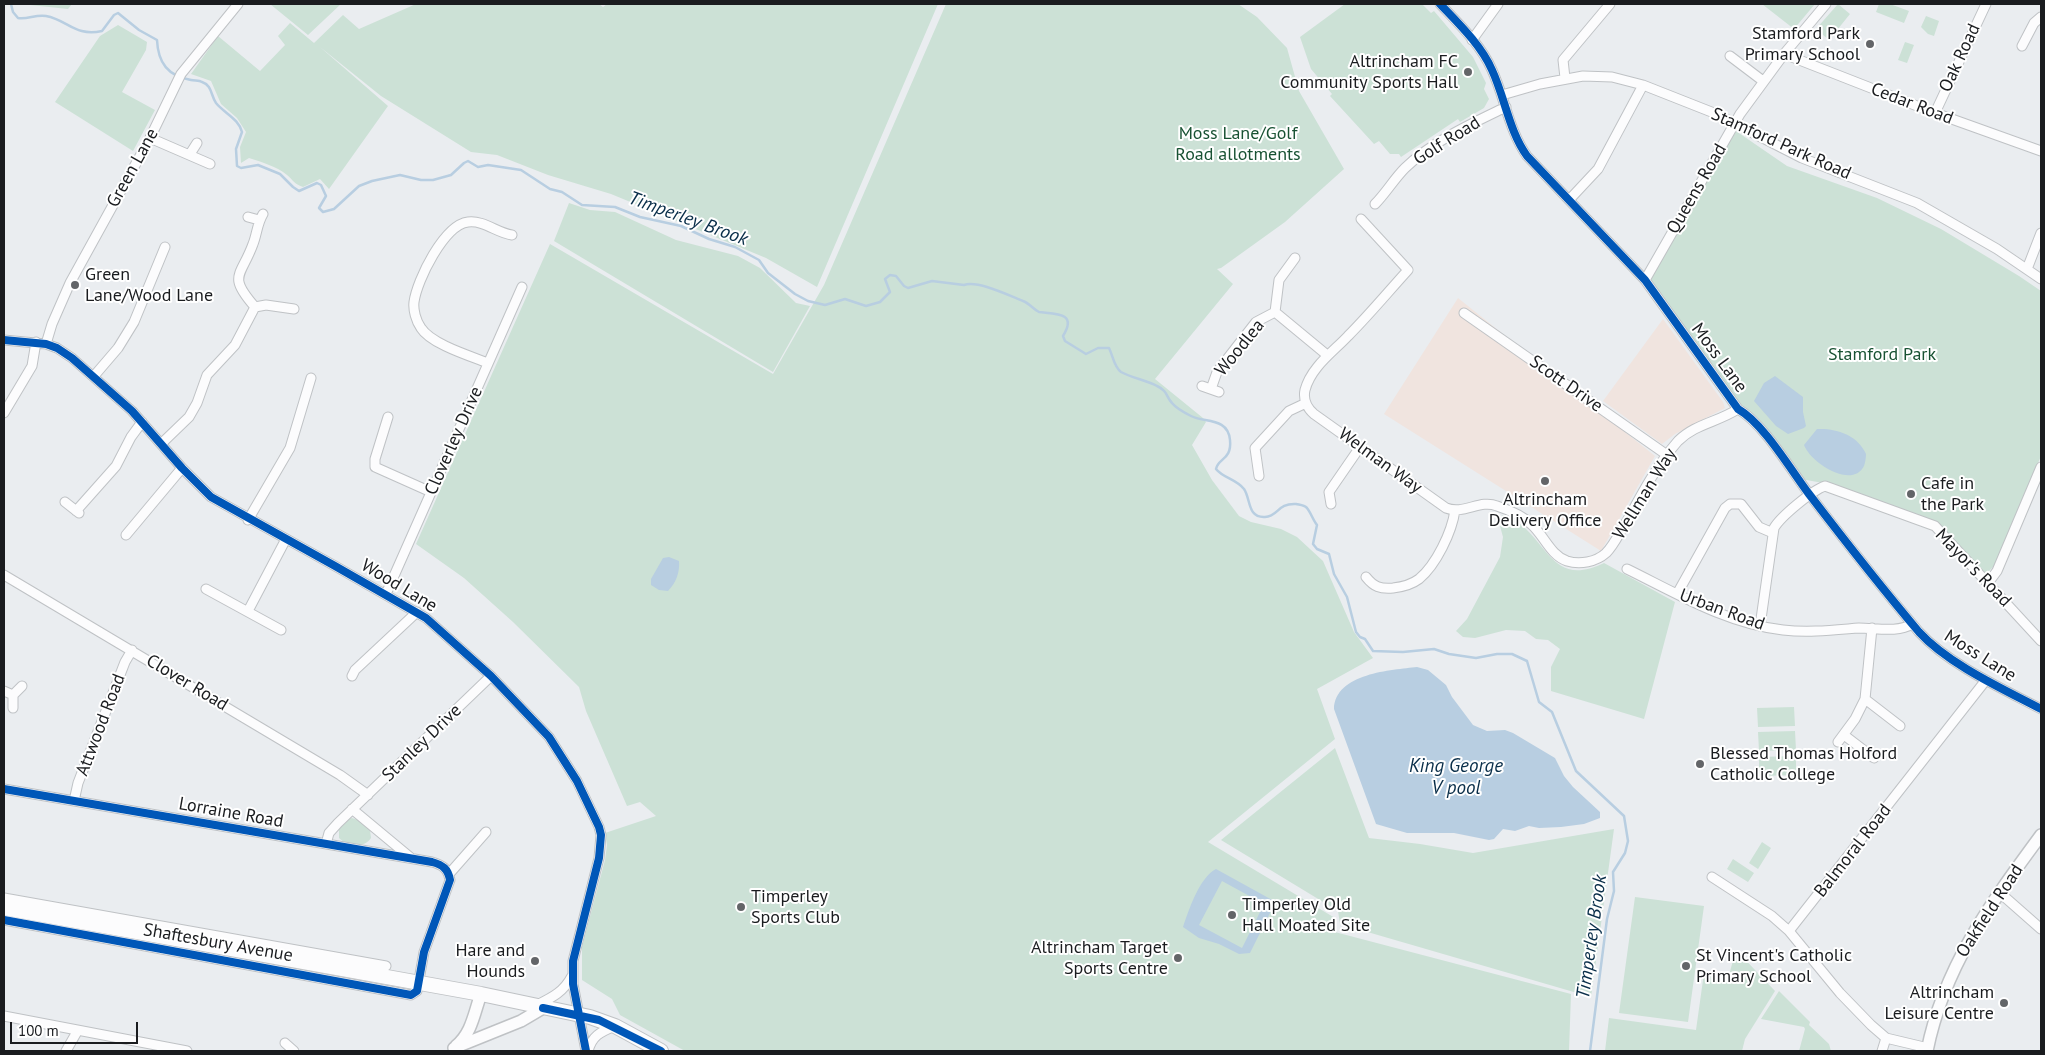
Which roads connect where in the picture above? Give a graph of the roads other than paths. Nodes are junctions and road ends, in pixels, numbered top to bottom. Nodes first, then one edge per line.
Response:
1 (238, 4) edge
2 (1440, 4) edge
3 (1498, 4) edge
4 (1610, 4) edge
5 (1826, 4) edge
6 (1986, 4) edge
7 (2041, 17) edge
8 (1472, 40) junction
9 (2022, 46) dead end
10 (1784, 54) junction
11 (1730, 56) dead end
12 (1565, 78) junction
13 (1763, 81) junction
14 (1644, 85) junction
15 (1502, 95) junction
16 (1506, 107) junction
17 (1935, 113) junction
18 (1734, 124) junction
19 (150, 138) junction
20 (197, 143) dead end
21 (2041, 151) edge
22 (190, 154) junction
23 (210, 164) dead end
24 (1569, 200) junction
25 (1375, 204) dead end
26 (248, 217) dead end
27 (1361, 219) dead end
28 (2041, 233) edge
29 (512, 235) dead end
30 (165, 247) dead end
31 (1295, 258) dead end
32 (2027, 269) junction
33 (2041, 279) edge
34 (1645, 280) junction
35 (522, 287) dead end
36 (255, 307) junction
37 (294, 309) dead end
38 (1274, 312) junction
39 (1464, 314) dead end
40 (4, 340) edge
41 (36, 342) junction
42 (46, 344) junction
43 (1327, 355) junction
44 (488, 363) junction
45 (94, 376) junction
46 (310, 377) dead end
47 (1211, 389) dead end
48 (1306, 403) junction
49 (1738, 409) junction
50 (4, 413) edge
51 (388, 417) dead end
52 (142, 422) junction
53 (161, 444) junction
54 (1360, 447) junction
55 (1667, 455) junction
56 (2041, 467) edge
57 (182, 468) junction
58 (1260, 476) dead end
59 (431, 492) junction
60 (1810, 495) junction
61 (65, 502) dead end
62 (1331, 504) dead end
63 (1455, 510) junction
64 (248, 520) junction
65 (1772, 532) junction
66 (126, 534) dead end
67 (286, 539) junction
68 (1627, 569) dead end
69 (4, 575) edge
70 (1366, 577) dead end
71 (1988, 583) junction
72 (206, 589) dead end
73 (386, 594) junction
74 (1677, 594) junction
75 (248, 611) junction
76 (417, 612) junction
77 (1912, 624) junction
78 (1760, 626) junction
79 (1872, 628) junction
80 (281, 630) dead end
81 (2041, 641) edge
82 (132, 650) junction
83 (352, 676) dead end
84 (491, 676) junction
85 (1986, 680) junction
86 (22, 686) dead end
87 (4, 691) edge
88 (14, 695) junction
89 (1865, 699) junction
90 (13, 708) dead end
91 (2041, 709) edge
92 (1900, 726) dead end
93 (1874, 758) dead end
94 (4, 789) edge
95 (368, 795) junction
96 (74, 801) junction
97 (352, 809) junction
98 (486, 832) dead end
99 (2041, 835) edge
100 (326, 844) junction
101 (411, 859) junction
102 (449, 874) junction
103 (1712, 876) dead end
104 (1999, 892) junction
105 (4, 898) edge
106 (4, 908) edge
107 (4, 920) edge
108 (1789, 931) junction
109 (2040, 931) edge
110 (359, 968) junction
111 (573, 974) junction
112 (382, 975) junction
113 (419, 984) junction
114 (482, 994) junction
115 (539, 1007) junction
116 (579, 1014) junction
117 (4, 1016) edge
118 (615, 1026) junction
119 (78, 1030) junction
120 (1886, 1038) junction
121 (285, 1043) dead end
122 (451, 1050) edge
123 (1927, 1050) edge
124 (66, 1051) edge
125 (187, 1051) edge
126 (294, 1051) edge
127 (587, 1051) edge
128 (662, 1051) edge
129 (1882, 1051) edge

1 - 19 street, Green Lane
2 - 8 street, Moss Lane
3 - 8 street
4 - 12 street
5 - 10 street, Queens Road
6 - 17 street, Oak Road
7 - 9 street
8 - 15 street, Moss Lane
10 - 13 street, Queens Road
10 - 17 street, Cedar Road
11 - 13 street
12 - 14 street, Stamford Park Road
12 - 15 street, Stamford Park Road
13 - 18 street, Queens Road
14 - 18 street, Stamford Park Road
14 - 24 street
15 - 16 street, Moss Lane
16 - 24 street, Moss Lane
16 - 25 street, Golf Road
17 - 21 street, Cedar Road
18 - 32 street, Stamford Park Road
18 - 34 street, Queens Road
19 - 22 street
19 - 42 street, Green Lane
20 - 22 street
22 - 23 street
24 - 34 street, Moss Lane
26 - 36 street
27 - 43 street
28 - 32 street
29 - 44 street
30 - 45 street
31 - 38 street
32 - 33 street, Stamford Park Road
34 - 49 street, Moss Lane
35 - 44 street, Cloverley Drive
36 - 37 street
36 - 53 street
38 - 43 street
38 - 47 street, Woodlea
39 - 55 street, Scott Drive
40 - 41 street, Wood Lane
41 - 42 street, Wood Lane
41 - 50 street
42 - 45 street, Wood Lane
43 - 48 street
44 - 59 street, Cloverley Drive
45 - 52 street, Wood Lane
46 - 64 street
48 - 54 street, Welman Way
48 - 58 street
49 - 55 street, Wellman Way
49 - 60 street, Moss Lane
51 - 59 street
52 - 53 street, Wood Lane
52 - 61 street
53 - 57 street, Wood Lane
54 - 62 street
54 - 63 street, Welman Way
55 - 63 street, Wellman Way
56 - 71 street
57 - 64 street, Wood Lane
57 - 66 street
59 - 73 street, Cloverley Drive
60 - 65 street
60 - 71 street, Mayor's Road
60 - 77 street, Moss Lane
63 - 70 street
64 - 67 street, Wood Lane
65 - 74 street
65 - 78 street
67 - 73 street, Wood Lane
67 - 75 street
68 - 74 street, Urban Road
69 - 82 street, Clover Road
71 - 81 street, Mayor's Road
72 - 75 street
73 - 76 street, Wood Lane
74 - 78 street, Urban Road
75 - 80 street
76 - 83 street
76 - 84 street, Wood Lane
77 - 79 street, Urban Road
77 - 85 street, Moss Lane
78 - 79 street, Urban Road
79 - 89 street
82 - 95 street, Clover Road
82 - 96 street, Attwood Road
84 - 95 street, Stanley Drive
84 - 111 street, Wood Lane
85 - 91 street, Moss Lane
85 - 108 street, Balmoral Road
86 - 88 street
87 - 88 street
88 - 90 street
89 - 92 street
89 - 93 street
94 - 96 street, Lorraine Road
95 - 97 street, Stanley Drive
96 - 100 street, Lorraine Road
97 - 100 street, Stanley Drive
97 - 101 street
98 - 102 street
99 - 104 main road, Oakfield Road
100 - 101 street, Lorraine Road
101 - 102 street, Lorraine Road
102 - 113 street
103 - 108 street
104 - 109 street
104 - 123 main road, Oakfield Road
105 - 110 street, Shaftesbury Avenue
106 - 110 highway, Shaftesbury Avenue
107 - 112 street, Shaftesbury Avenue
108 - 120 street
110 - 112 highway, Shaftesbury Avenue
111 - 115 street
111 - 116 street, Wood Lane
112 - 113 highway, Shaftesbury Avenue
113 - 114 highway, Shaftesbury Avenue
114 - 115 highway, Shaftesbury Avenue
114 - 122 main road
115 - 116 highway, Shaftesbury Avenue
115 - 122 main road
116 - 118 highway, Shaftesbury Avenue
116 - 127 street
117 - 119 street
118 - 127 street
118 - 128 highway, Shaftesbury Avenue
119 - 124 street
119 - 125 street
120 - 123 street
120 - 129 street
121 - 126 street

